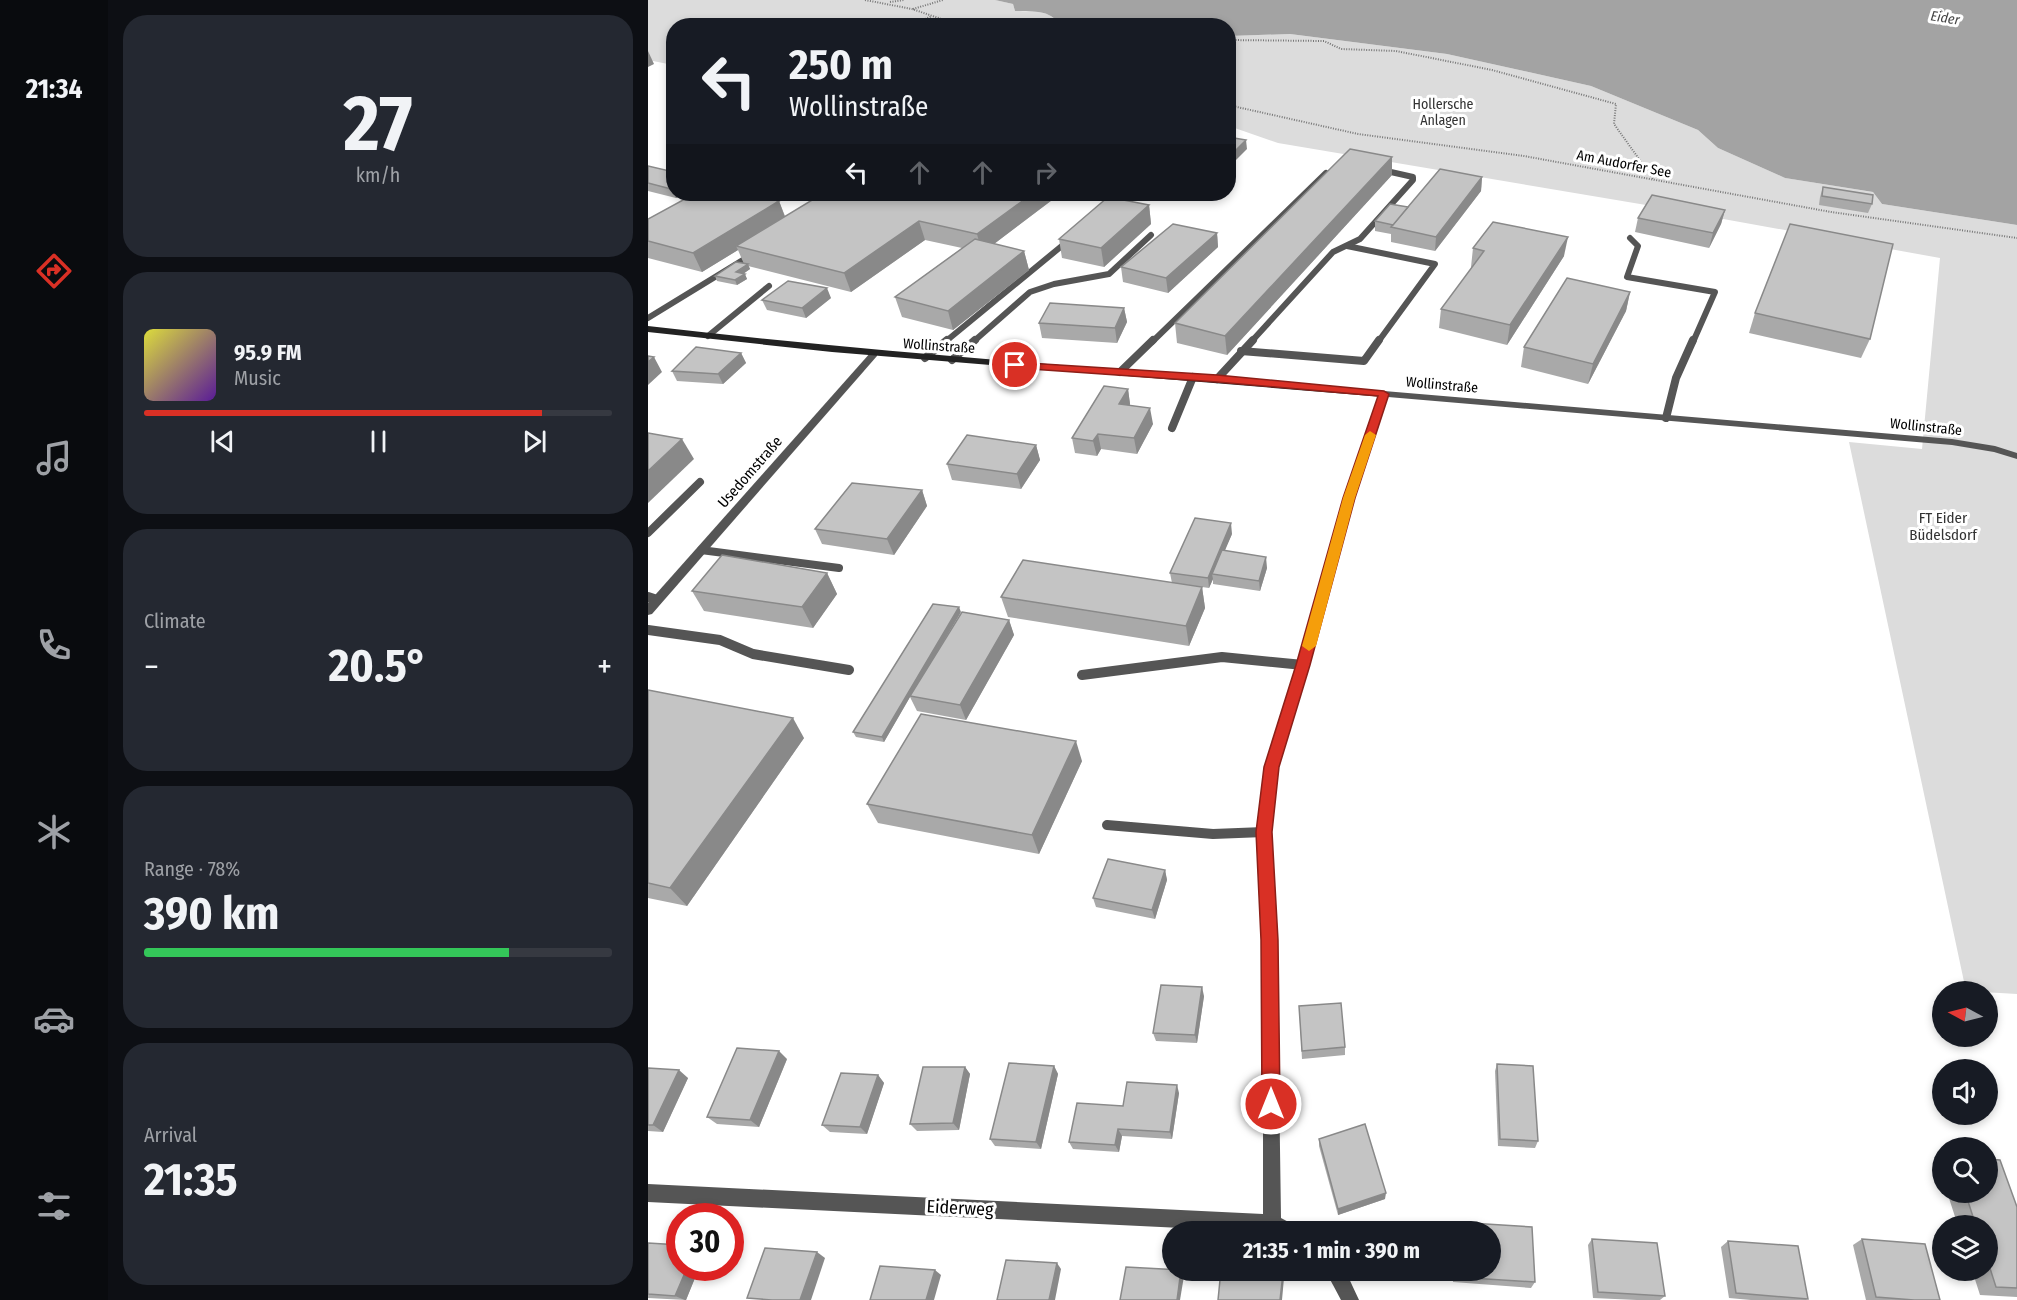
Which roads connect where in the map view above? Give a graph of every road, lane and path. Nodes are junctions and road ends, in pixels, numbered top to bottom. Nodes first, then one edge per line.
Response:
1 (865, 0) edge
2 (904, 0) edge
3 (943, 0) edge
4 (887, 3) junction
5 (912, 9) junction
6 (933, 16) junction
7 (928, 18) edge
8 (939, 18) edge
9 (1236, 40) edge
10 (1236, 107) edge
11 (1333, 167) edge
12 (1375, 169) edge
13 (1654, 180) junction
14 (1116, 201) edge
15 (1107, 208) edge
16 (1151, 235) dead end
17 (1071, 238) edge
18 (1630, 238) dead end
19 (2017, 238) edge
20 (1345, 245) junction
21 (760, 249) edge
22 (769, 286) dead end
23 (648, 318) edge
24 (648, 329) edge
25 (708, 336) junction
26 (1241, 351) junction
27 (874, 354) junction
28 (925, 358) junction
29 (952, 360) junction
30 (1120, 372) junction
31 (1194, 377) junction
32 (1217, 379) junction
33 (1384, 394) junction
34 (1666, 418) junction
35 (1172, 428) dead end
36 (2017, 456) edge
37 (700, 482) dead end
38 (648, 533) edge
39 (701, 550) junction
40 (839, 568) dead end
41 (653, 598) edge
42 (648, 611) edge
43 (648, 630) edge
44 (1303, 665) junction
45 (849, 670) dead end
46 (1082, 675) dead end
47 (1107, 825) dead end
48 (1264, 832) junction
49 (648, 1193) edge
50 (1230, 1221) edge
51 (1272, 1221) edge
52 (1342, 1281) edge
53 (1350, 1300) edge

1 - 4 path
2 - 4 path
3 - 5 path
4 - 5 path
5 - 6 path
6 - 7 path
6 - 8 path
9 - 13 path
10 - 13 path, Am Audorfer See
11 - 30 lane
12 - 20 lane
13 - 19 path, Am Audorfer See
14 - 15 lane
16 - 29 lane
17 - 28 lane
18 - 34 lane
20 - 26 lane
20 - 26 lane
21 - 23 lane
22 - 25 lane
24 - 25 street, Wollinstraße
25 - 27 street, Wollinstraße
26 - 32 lane
27 - 28 street, Wollinstraße
27 - 39 street, Usedomstraße
28 - 29 street, Wollinstraße
29 - 30 street, Wollinstraße
30 - 31 street, Wollinstraße
31 - 32 street, Wollinstraße
31 - 35 lane
32 - 33 street, Wollinstraße
33 - 34 street, Wollinstraße
33 - 44 street
34 - 36 street, Wollinstraße
37 - 38 lane
39 - 40 lane
39 - 41 street, Usedomstraße
41 - 42 street, Usedomstraße
43 - 45 lane
44 - 46 lane
44 - 48 street
47 - 48 lane
48 - 51 street
49 - 50 street, Eiderweg
52 - 53 street

